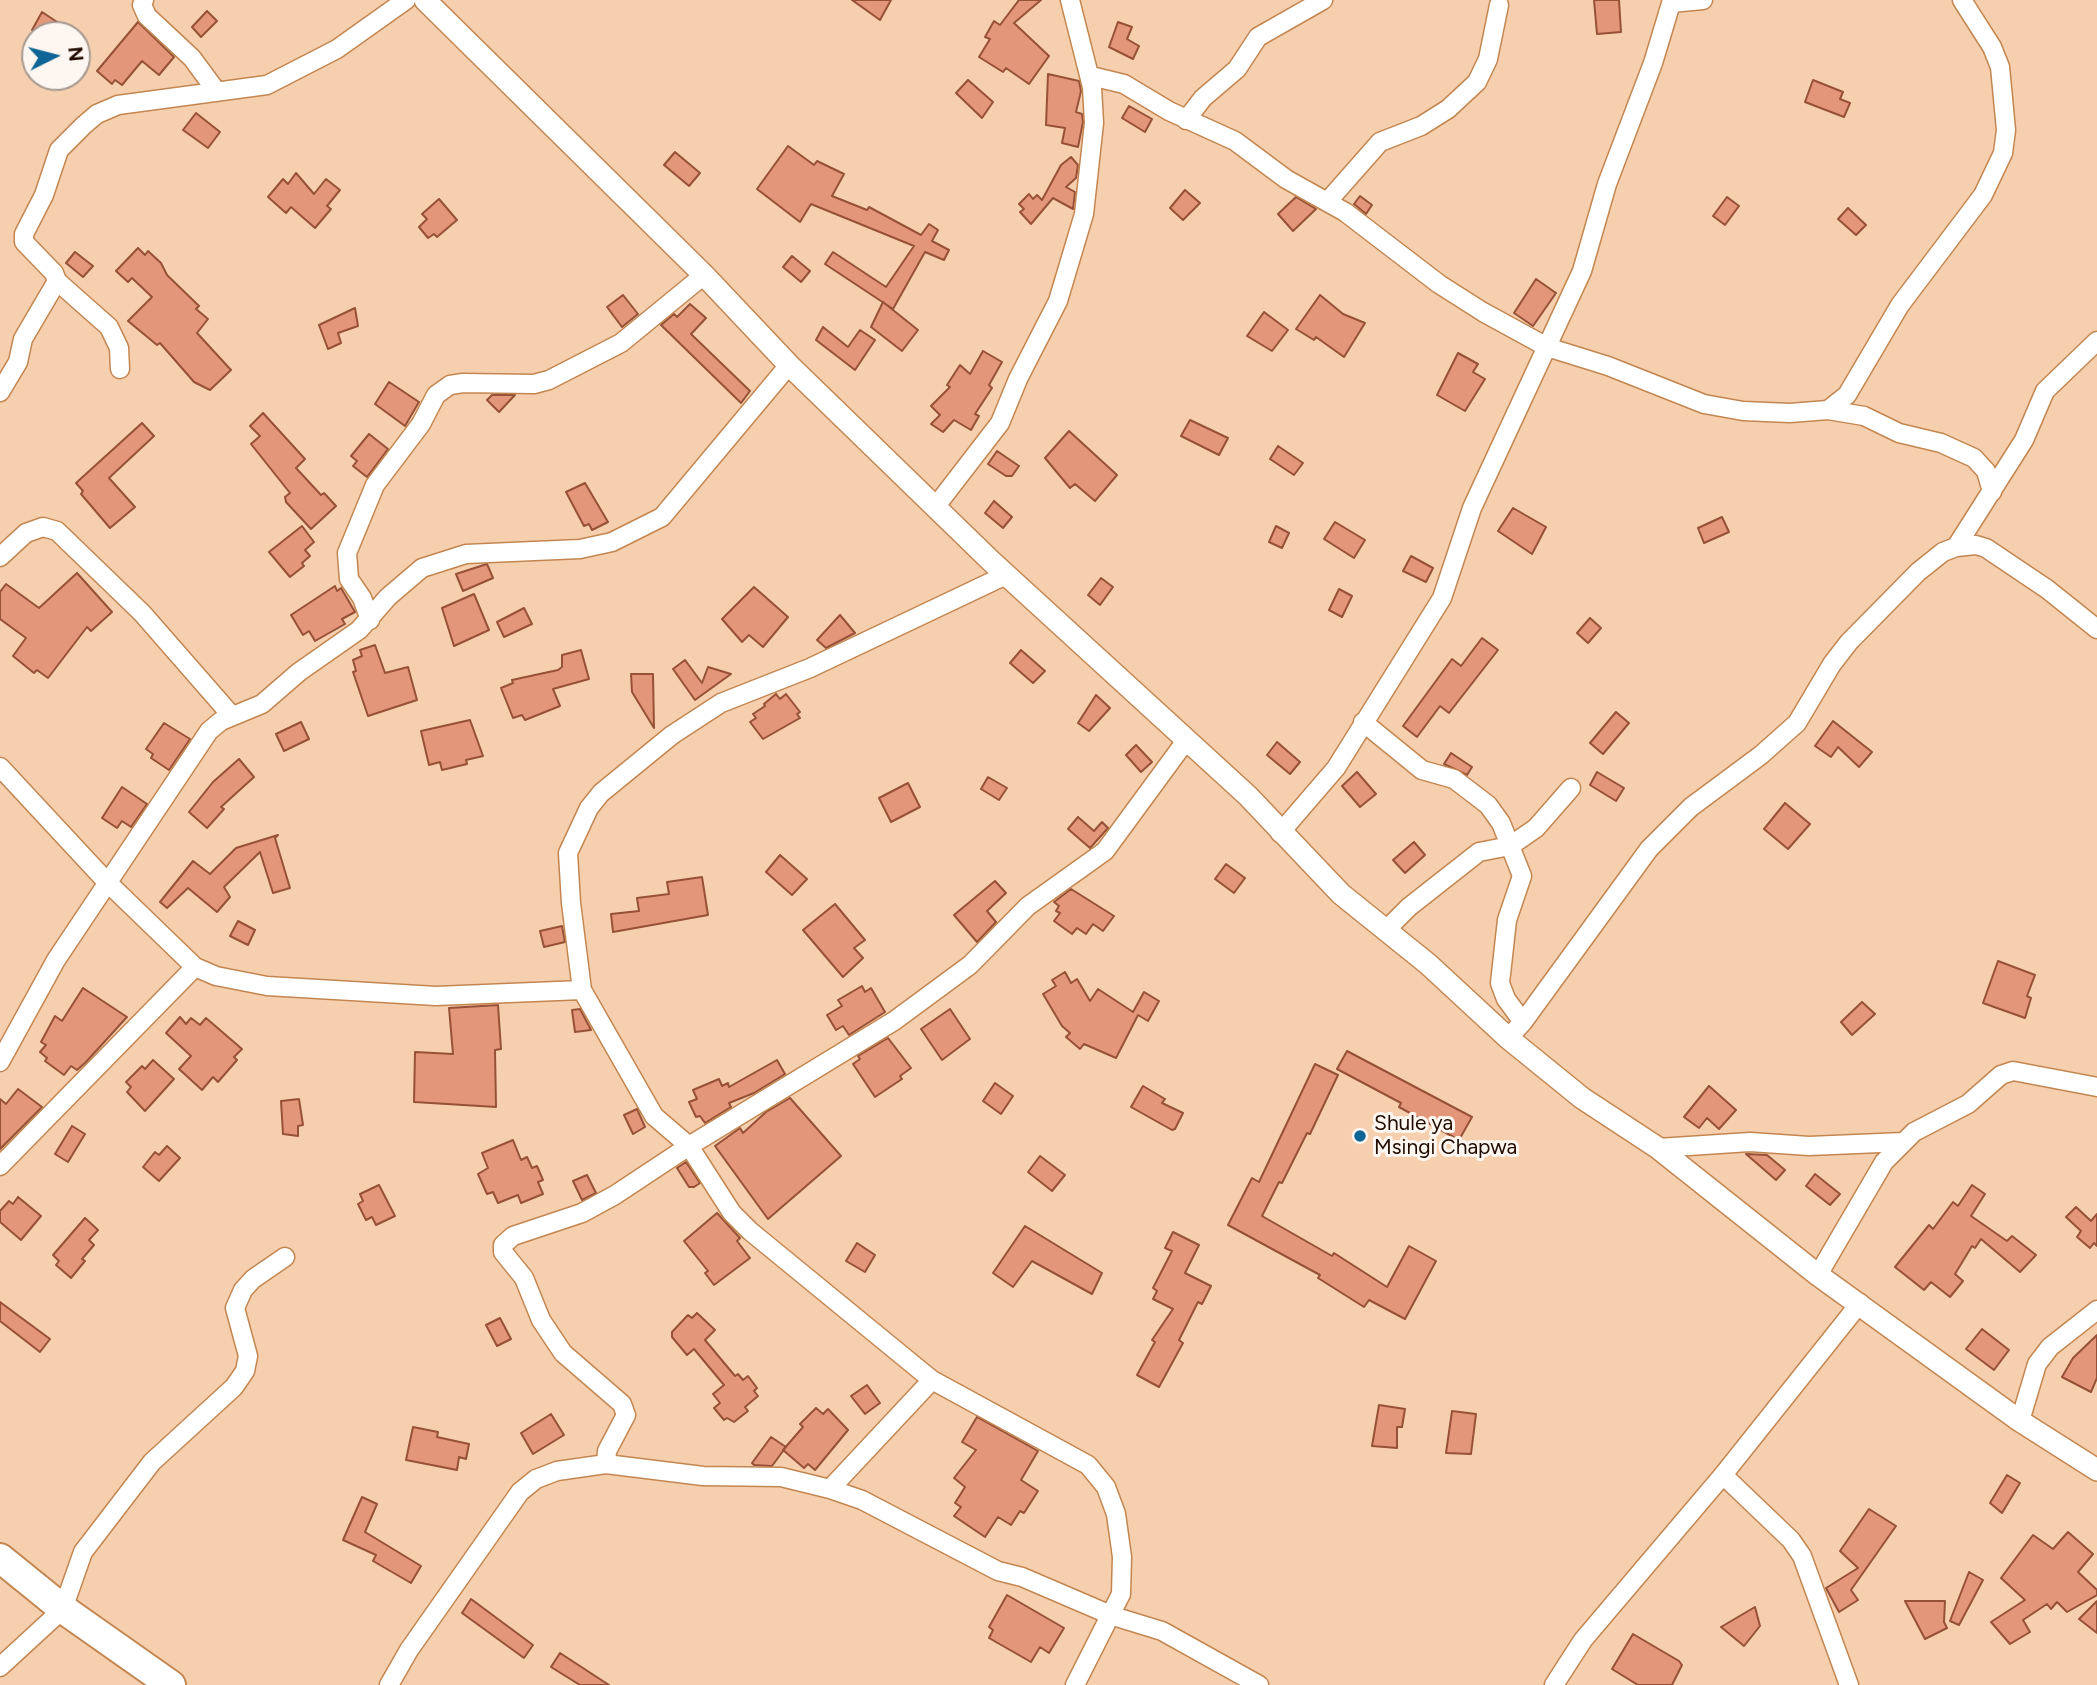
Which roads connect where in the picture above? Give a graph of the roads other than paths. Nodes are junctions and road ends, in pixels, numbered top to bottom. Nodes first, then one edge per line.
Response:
1 (144, 0) edge
2 (406, 0) edge
3 (425, 0) edge
4 (1069, 0) edge
5 (1323, 0) edge
6 (1703, 0) edge
7 (1962, 0) edge
8 (1671, 1) edge
9 (1499, 5) dead end
10 (1091, 76) junction
11 (217, 92) junction
12 (1186, 120) junction
13 (1328, 201) junction
14 (704, 275) junction
15 (57, 281) junction
16 (2097, 341) edge
17 (1547, 347) junction
18 (789, 365) junction
19 (120, 369) dead end
20 (0, 392) edge
21 (1828, 410) junction
22 (1992, 492) junction
23 (936, 506) junction
24 (1956, 547) junction
25 (0, 557) edge
26 (1006, 575) junction
27 (370, 620) junction
28 (2097, 629) edge
29 (232, 716) junction
30 (1363, 722) junction
31 (1185, 741) junction
32 (0, 766) edge
33 (1571, 788) dead end
34 (1280, 833) junction
35 (1510, 846) junction
36 (106, 881) junction
37 (1386, 930) junction
38 (195, 967) junction
39 (582, 990) junction
40 (1523, 1022) junction
41 (1508, 1038) junction
42 (0, 1062) edge
43 (2097, 1087) edge
44 (1904, 1142) junction
45 (689, 1146) junction
46 (1658, 1148) junction
47 (0, 1166) edge
48 (285, 1257) dead end
49 (1818, 1275) junction
50 (1860, 1303) junction
51 (2097, 1310) edge
52 (932, 1380) junction
53 (2020, 1421) junction
54 (606, 1464) junction
55 (2097, 1470) edge
56 (1723, 1475) junction
57 (830, 1489) junction
58 (0, 1558) edge
59 (64, 1609) junction
60 (1113, 1616) junction
61 (0, 1667) edge
62 (171, 1685) edge
63 (389, 1685) edge
64 (1075, 1685) edge
65 (1259, 1685) edge
66 (1554, 1685) edge
67 (1849, 1685) edge

1 - 11 street
2 - 11 street
3 - 14 street
4 - 10 street
5 - 12 street
6 - 8 street
7 - 21 street
8 - 17 street
9 - 13 street
10 - 12 street
10 - 23 street
11 - 15 street
12 - 13 street
13 - 17 street
14 - 18 street
14 - 27 street
15 - 19 street
15 - 20 street
16 - 22 street
17 - 21 street
17 - 30 street
18 - 23 street
18 - 27 street
21 - 22 street
22 - 24 street
23 - 26 street
24 - 28 street
24 - 40 street
25 - 29 street
26 - 31 street
26 - 39 street
27 - 29 street
29 - 36 street
30 - 34 street
30 - 35 street
31 - 34 street
31 - 45 street
32 - 36 street
33 - 35 street
34 - 37 street
35 - 37 street
35 - 40 street
36 - 38 street
36 - 42 street
37 - 41 street
38 - 39 street
38 - 47 street
39 - 45 street
40 - 41 street
41 - 46 street
43 - 44 street
44 - 46 street
44 - 49 street
45 - 52 street
45 - 54 street
46 - 49 street
48 - 59 street
49 - 50 street
50 - 53 street
50 - 56 street
51 - 53 street
52 - 57 street
52 - 60 street
53 - 55 street
54 - 57 street
54 - 63 street
56 - 66 street
56 - 67 street
57 - 60 street
58 - 59 highway
59 - 61 street
59 - 62 highway
60 - 64 street
60 - 65 street

